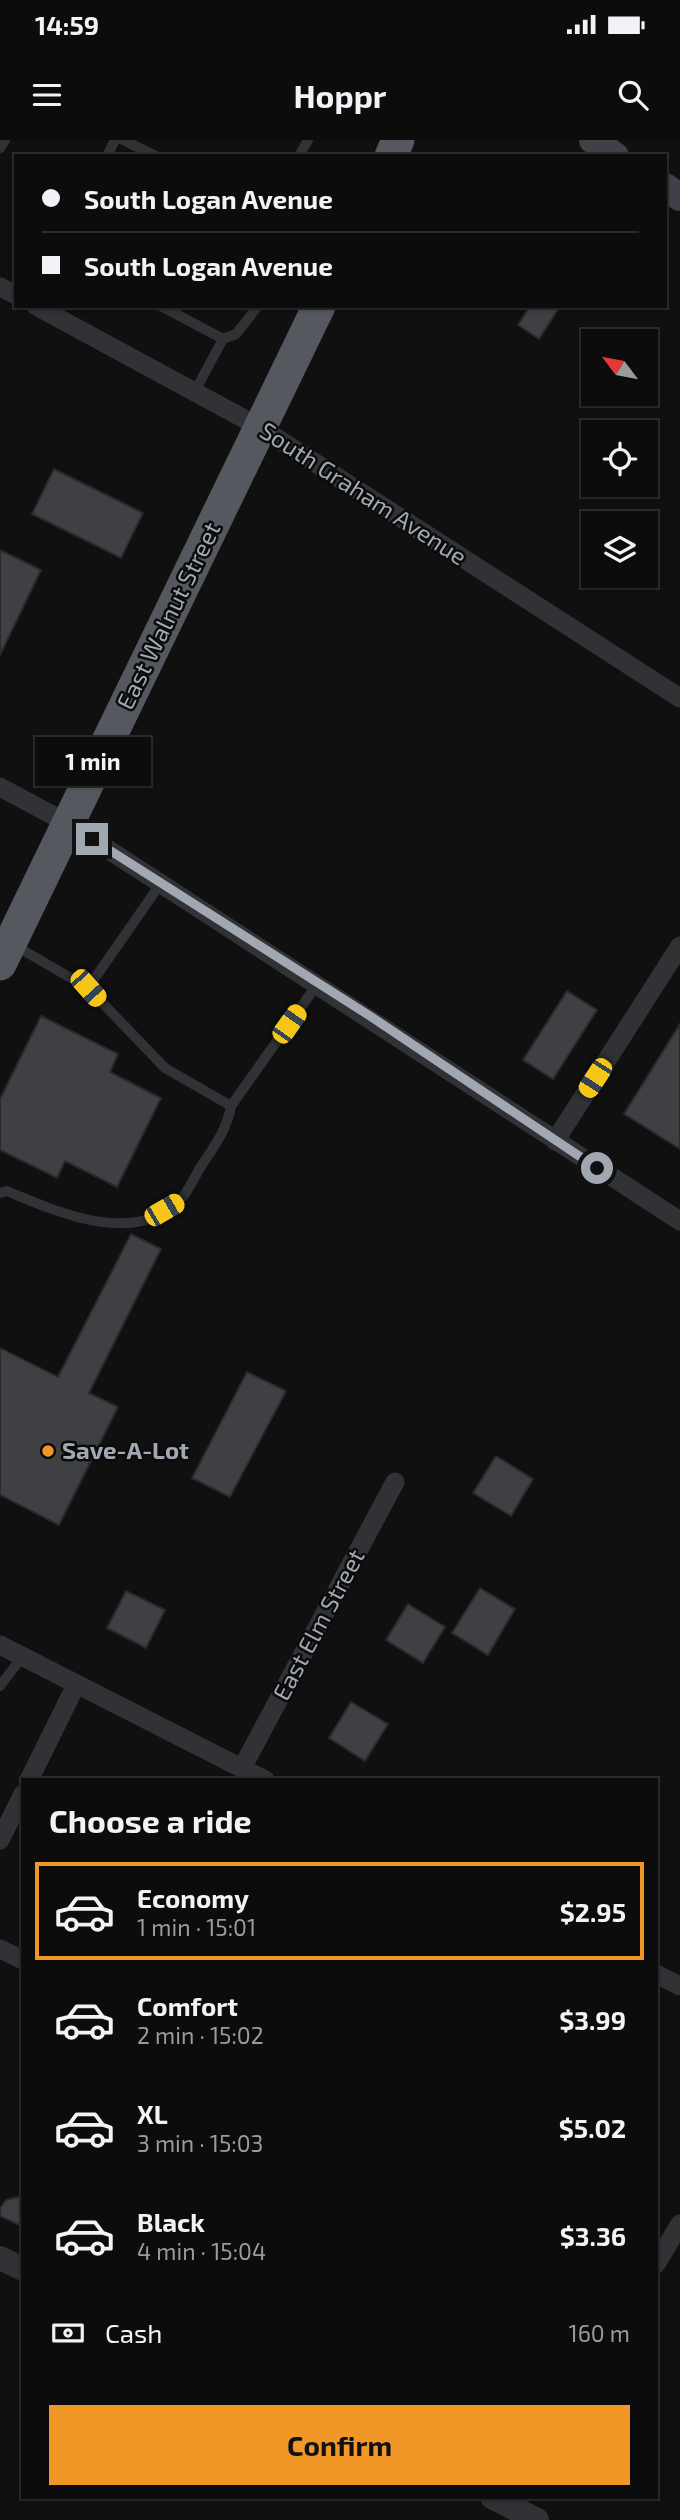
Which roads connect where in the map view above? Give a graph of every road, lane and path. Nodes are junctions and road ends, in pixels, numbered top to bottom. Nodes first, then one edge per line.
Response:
1 (5, 140) edge
2 (123, 140) edge
3 (0, 148) edge
4 (152, 154) edge
5 (40, 308) edge
6 (165, 308) edge
7 (256, 308) edge
8 (318, 308) edge
9 (223, 339) junction
10 (195, 391) junction
11 (261, 428) junction
12 (680, 698) edge
13 (0, 788) edge
14 (69, 824) junction
15 (161, 883) junction
16 (679, 951) edge
17 (5, 953) edge
18 (318, 983) junction
19 (88, 988) junction
20 (231, 1106) junction
21 (555, 1141) junction
22 (0, 1193) edge
23 (680, 1221) edge
24 (395, 1482) dead end
25 (0, 1646) edge
26 (22, 1657) junction
27 (76, 1685) junction
28 (0, 1686) edge
29 (242, 1768) junction
30 (30, 1778) edge
31 (261, 1778) edge
32 (21, 1798) edge
33 (0, 1840) edge
34 (0, 1949) edge
35 (21, 1959) edge
36 (658, 1976) edge
37 (680, 1986) edge
38 (680, 2224) edge
39 (0, 2258) edge
40 (658, 2261) edge
41 (21, 2268) edge
42 (498, 2499) edge
43 (526, 2509) edge

1 - 3 lane
2 - 4 lane
5 - 10 street, South Graham Avenue
6 - 9 lane
7 - 9 lane
8 - 11 highway, East Walnut Street
9 - 10 lane
10 - 11 street, South Graham Avenue
11 - 12 street, South Graham Avenue
11 - 14 highway, East Walnut Street
13 - 14 street
14 - 15 street
14 - 17 highway, East Walnut Street
15 - 18 street
15 - 19 lane
16 - 21 street
17 - 19 lane
18 - 20 lane
18 - 21 street
19 - 20 lane
20 - 22 lane
21 - 23 street
24 - 29 street, East Elm Street
25 - 26 street
26 - 27 street
26 - 28 lane
27 - 29 street
27 - 30 street
29 - 31 street
32 - 33 street
34 - 35 street
36 - 37 street
38 - 40 street
39 - 41 street
42 - 43 street

